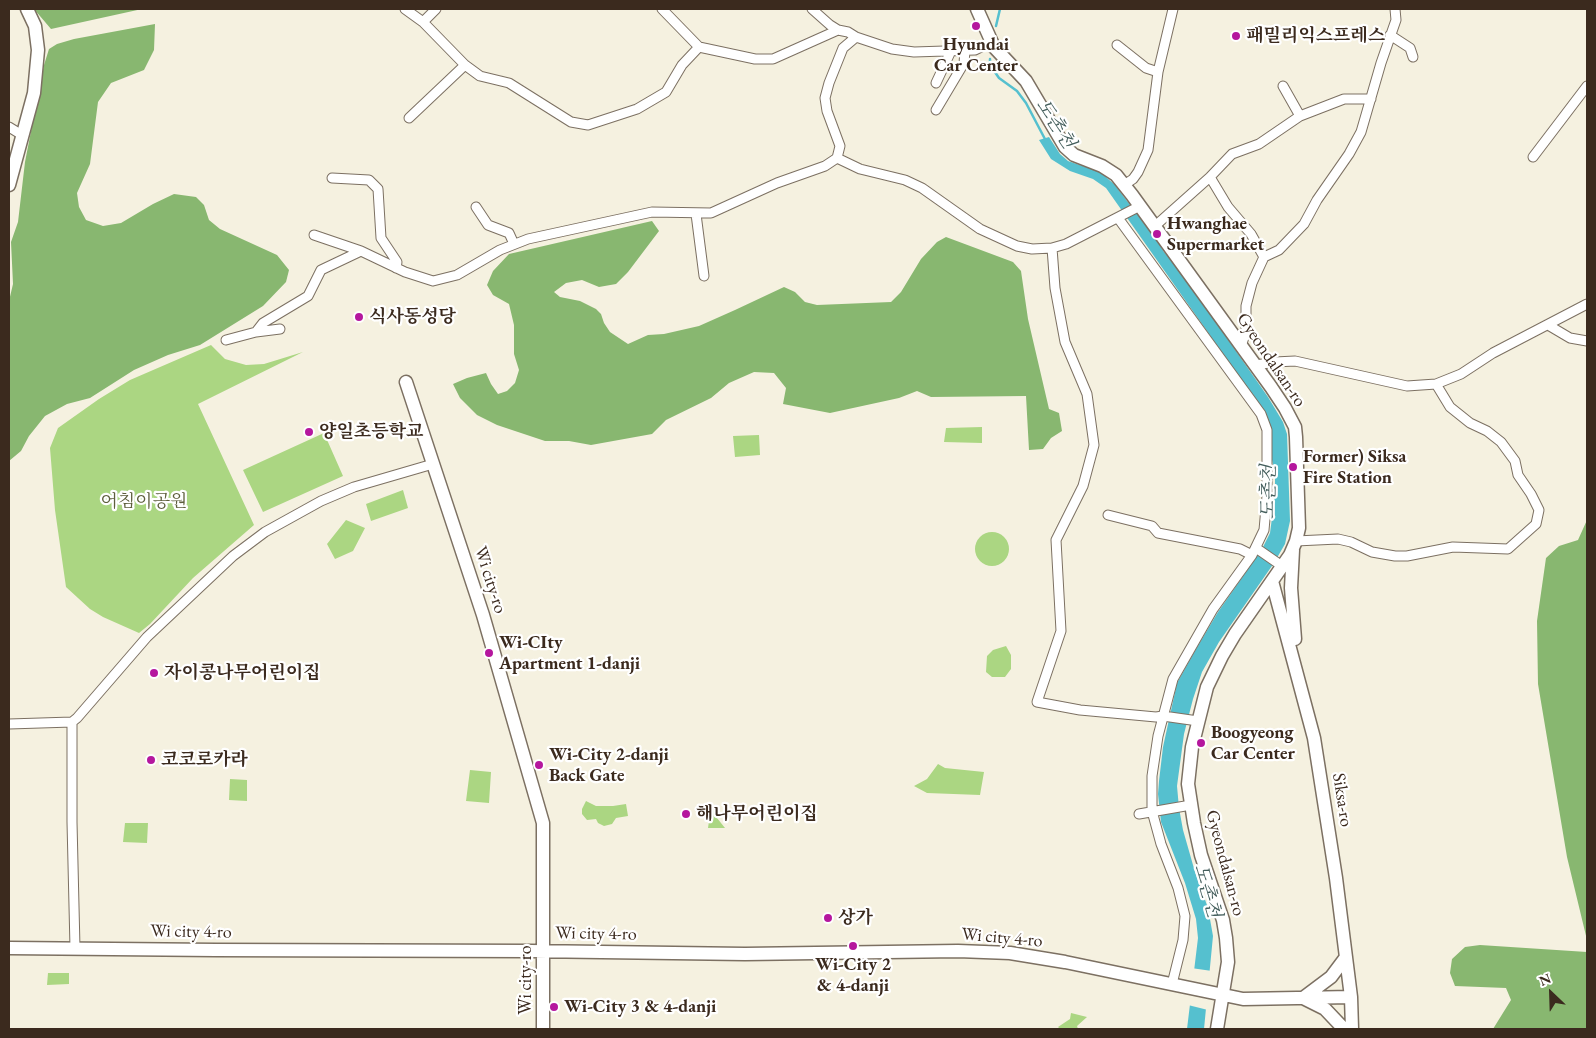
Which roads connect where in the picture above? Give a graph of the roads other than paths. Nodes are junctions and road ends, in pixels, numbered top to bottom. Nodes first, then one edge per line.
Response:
1 (27, 9) edge
2 (405, 9) edge
3 (436, 9) edge
4 (662, 9) edge
5 (812, 9) edge
6 (977, 9) edge
7 (1173, 9) edge
8 (1395, 9) edge
9 (423, 22) junction
10 (838, 30) junction
11 (1390, 35) junction
12 (856, 37) junction
13 (991, 42) junction
14 (1117, 45) dead end
15 (699, 47) junction
16 (965, 50) junction
17 (951, 51) junction
18 (1413, 57) dead end
19 (465, 65) junction
20 (1158, 72) junction
21 (936, 83) dead end
22 (1283, 86) dead end
23 (1587, 86) edge
24 (1371, 99) junction
25 (936, 110) dead end
26 (1300, 116) junction
27 (409, 118) dead end
28 (9, 127) edge
29 (22, 135) junction
30 (1533, 157) dead end
31 (837, 158) junction
32 (1210, 177) junction
33 (332, 178) dead end
34 (9, 185) edge
35 (1124, 185) junction
36 (1138, 207) junction
37 (476, 208) dead end
38 (696, 214) junction
39 (1120, 216) junction
40 (1155, 226) junction
41 (314, 235) dead end
42 (514, 244) junction
43 (1052, 248) junction
44 (361, 252) junction
45 (1264, 256) junction
46 (396, 268) junction
47 (704, 276) dead end
48 (1587, 304) edge
49 (1548, 325) junction
50 (280, 329) dead end
51 (256, 332) junction
52 (226, 340) dead end
53 (1587, 341) edge
54 (1241, 346) junction
55 (1256, 366) junction
56 (406, 382) dead end
57 (1436, 384) junction
58 (433, 464) junction
59 (1108, 515) dead end
60 (1295, 545) junction
61 (1256, 551) junction
62 (1280, 565) junction
63 (1272, 581) junction
64 (1292, 654) junction
65 (1165, 716) junction
66 (1195, 721) junction
67 (72, 722) junction
68 (9, 724) edge
69 (1188, 805) junction
70 (1155, 811) junction
71 (1139, 814) dead end
72 (9, 948) edge
73 (75, 948) junction
74 (544, 951) junction
75 (1346, 957) junction
76 (1176, 985) junction
77 (1218, 993) junction
78 (1351, 997) junction
79 (1304, 998) junction
80 (543, 1029) edge
81 (1217, 1029) edge
82 (1344, 1029) edge
83 (1352, 1029) edge

1 - 29 street
2 - 9 street
3 - 9 street
4 - 15 street
5 - 10 street
6 - 13 street, Gyeondalsan-ro
7 - 20 street
8 - 11 street
9 - 19 street
10 - 12 street
10 - 15 street
11 - 18 street
11 - 24 street
12 - 17 street
12 - 31 street
13 - 16 street
13 - 35 street, Gyeondalsan-ro
14 - 20 street
15 - 19 street
16 - 17 street
16 - 25 street
17 - 21 street
19 - 27 street
20 - 35 street
22 - 26 street
23 - 30 street
24 - 26 street
24 - 45 street
26 - 32 street
28 - 29 street
29 - 34 street
31 - 38 street
31 - 43 street
32 - 40 street
32 - 45 street
33 - 46 street
35 - 36 street, Gyeondalsan-ro
36 - 39 street
36 - 40 street, Gyeondalsan-ro
37 - 42 street
38 - 42 street
38 - 47 street
39 - 43 street
39 - 61 street
40 - 54 street, Gyeondalsan-ro
41 - 44 street
42 - 46 street
43 - 65 street
44 - 46 street
44 - 51 street
45 - 54 street
48 - 49 street
49 - 53 street
49 - 57 street
50 - 51 street
51 - 52 street
54 - 55 street, Gyeondalsan-ro
55 - 57 street
55 - 60 street, Gyeondalsan-ro
56 - 58 street, Wi city-ro
57 - 60 street
58 - 67 street
58 - 74 street, Wi city-ro
59 - 61 street
60 - 62 street, Gyeondalsan-ro
60 - 64 street
61 - 62 street
61 - 65 street
62 - 63 street, Gyeondalsan-ro
63 - 64 street, Siksa-ro
63 - 66 street, Gyeondalsan-ro
64 - 75 street, Siksa-ro
65 - 66 street
65 - 70 street
66 - 69 street, Gyeondalsan-ro
67 - 68 street
67 - 73 street
69 - 70 street
69 - 77 street, Gyeondalsan-ro
70 - 71 street
70 - 76 street
72 - 73 street, Wi city 4-ro
73 - 74 street, Wi city 4-ro
74 - 76 street, Wi city 4-ro
74 - 80 street, Wi city-ro
75 - 78 street, Siksa-ro
75 - 79 street
76 - 77 street, Wi city 4-ro
77 - 79 street
77 - 81 street, Gyeondalsan-ro
78 - 79 street
78 - 83 street, Siksa-ro
79 - 82 street

